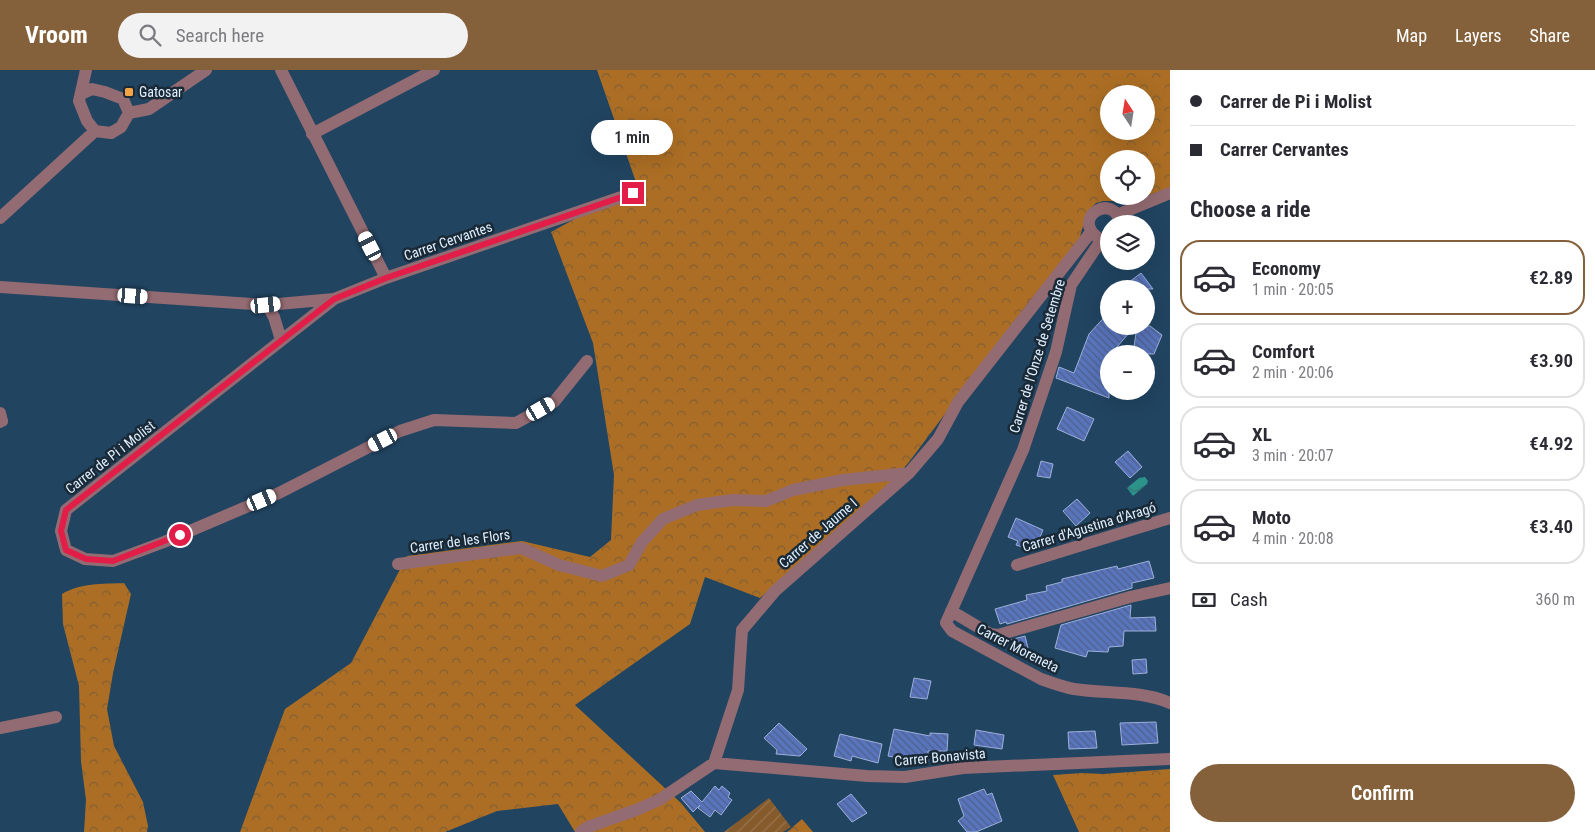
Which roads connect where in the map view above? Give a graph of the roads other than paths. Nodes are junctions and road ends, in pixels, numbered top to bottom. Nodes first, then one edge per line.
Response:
1 (86, 70) edge
2 (206, 70) edge
3 (281, 70) edge
4 (434, 70) edge
5 (81, 94) junction
6 (130, 113) junction
7 (95, 131) junction
8 (312, 134) junction
9 (633, 193) dead end
10 (1170, 193) edge
11 (1114, 215) edge
12 (1128, 215) edge
13 (0, 218) edge
14 (1100, 236) edge
15 (1100, 238) edge
16 (1100, 239) edge
17 (386, 278) junction
18 (0, 287) edge
19 (334, 299) junction
20 (266, 305) junction
21 (281, 340) junction
22 (587, 361) dead end
23 (0, 413) edge
24 (0, 422) edge
25 (909, 473) junction
26 (1170, 518) edge
27 (398, 564) dead end
28 (1017, 565) dead end
29 (1170, 588) edge
30 (948, 617) junction
31 (1170, 703) edge
32 (56, 717) dead end
33 (0, 728) edge
34 (1170, 759) edge
35 (714, 763) junction
36 (581, 832) edge

1 - 5 street
2 - 6 street
3 - 8 street
4 - 8 street
5 - 6 street
5 - 7 street
6 - 7 street
7 - 13 street
8 - 17 street
9 - 17 street, Carrer Cervantes
10 - 12 street, Carrer de Jaume I
11 - 14 street, Carrer de Jaume I
15 - 25 street, Carrer de Jaume I
16 - 30 street, Carrer de l'Onze de Setembre
17 - 19 street, Carrer Cervantes
18 - 20 street, Carrer Cervantes
19 - 20 street, Carrer Cervantes
19 - 21 street, Carrer de Pi i Molist
20 - 21 street
21 - 22 street, Carrer de Pi i Molist
23 - 24 street
25 - 27 street, Carrer de les Flors
25 - 35 street, Carrer de Jaume I
26 - 28 street, Carrer d'Agustina d'Aragó
29 - 30 street
30 - 31 street, Carrer Moreneta
32 - 33 street
34 - 35 street, Carrer Bonavista
35 - 36 street

